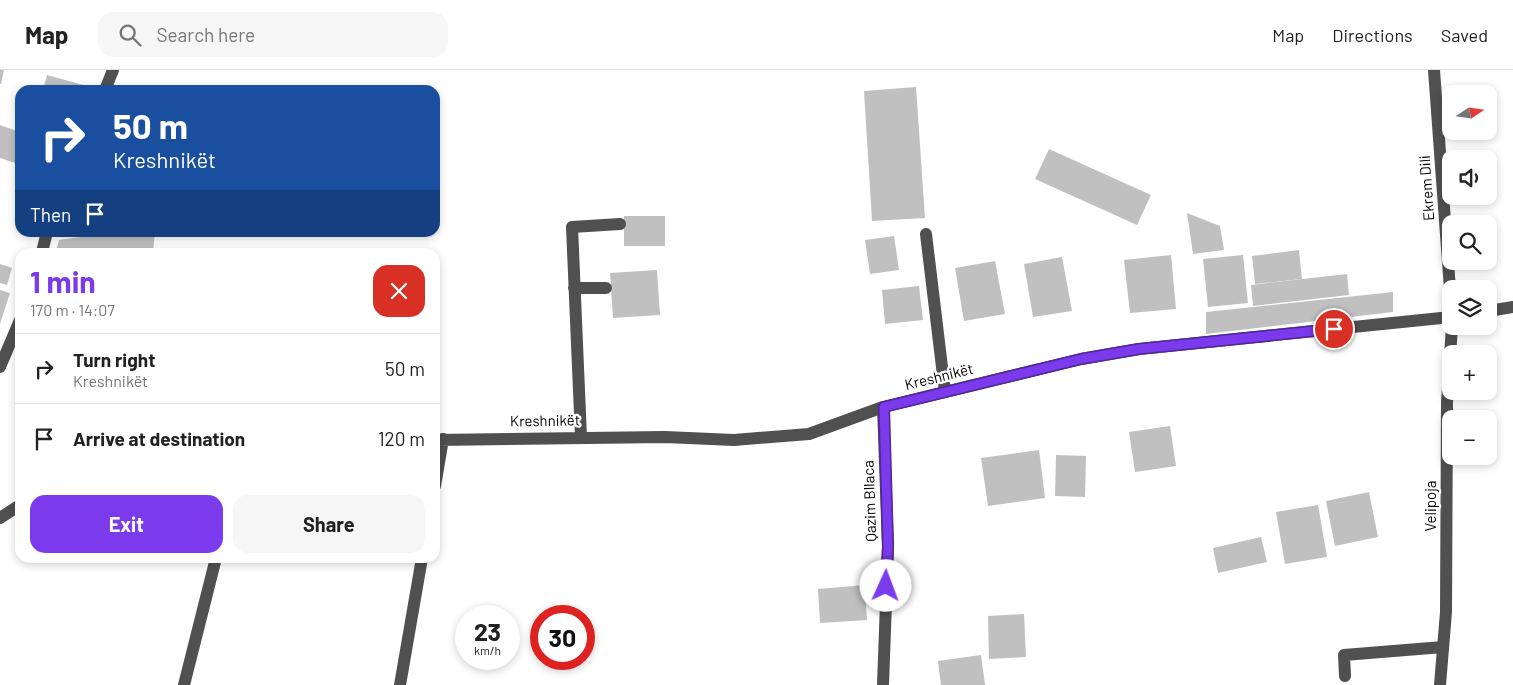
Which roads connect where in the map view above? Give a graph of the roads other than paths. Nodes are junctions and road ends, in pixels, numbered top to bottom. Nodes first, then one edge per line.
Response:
1 (113, 70) edge
2 (1434, 70) edge
3 (107, 85) edge
4 (620, 224) dead end
5 (926, 234) dead end
6 (1449, 280) edge
7 (574, 288) junction
8 (606, 288) dead end
9 (1513, 307) edge
10 (1497, 310) edge
11 (1442, 318) edge
12 (15, 332) edge
13 (1451, 335) edge
14 (0, 367) edge
15 (945, 392) junction
16 (884, 407) junction
17 (581, 437) junction
18 (440, 439) edge
19 (15, 508) edge
20 (0, 518) edge
21 (215, 563) edge
22 (421, 563) edge
23 (1443, 647) junction
24 (1345, 676) dead end
25 (184, 685) edge
26 (400, 685) edge
27 (883, 685) edge
28 (1440, 685) edge

1 - 3 street
2 - 6 street, Ekrem Dili
4 - 7 street
5 - 15 street
7 - 8 street
7 - 17 street
9 - 10 street
11 - 15 street, Kreshnikët
12 - 14 street
13 - 23 street, Velipoja
15 - 16 street, Kreshnikët
16 - 17 street, Kreshnikët
16 - 27 street, Qazim Bllaca
17 - 18 street, Kreshnikët
19 - 20 street
21 - 25 street
22 - 26 street
23 - 24 street
23 - 28 street, Velipoja

